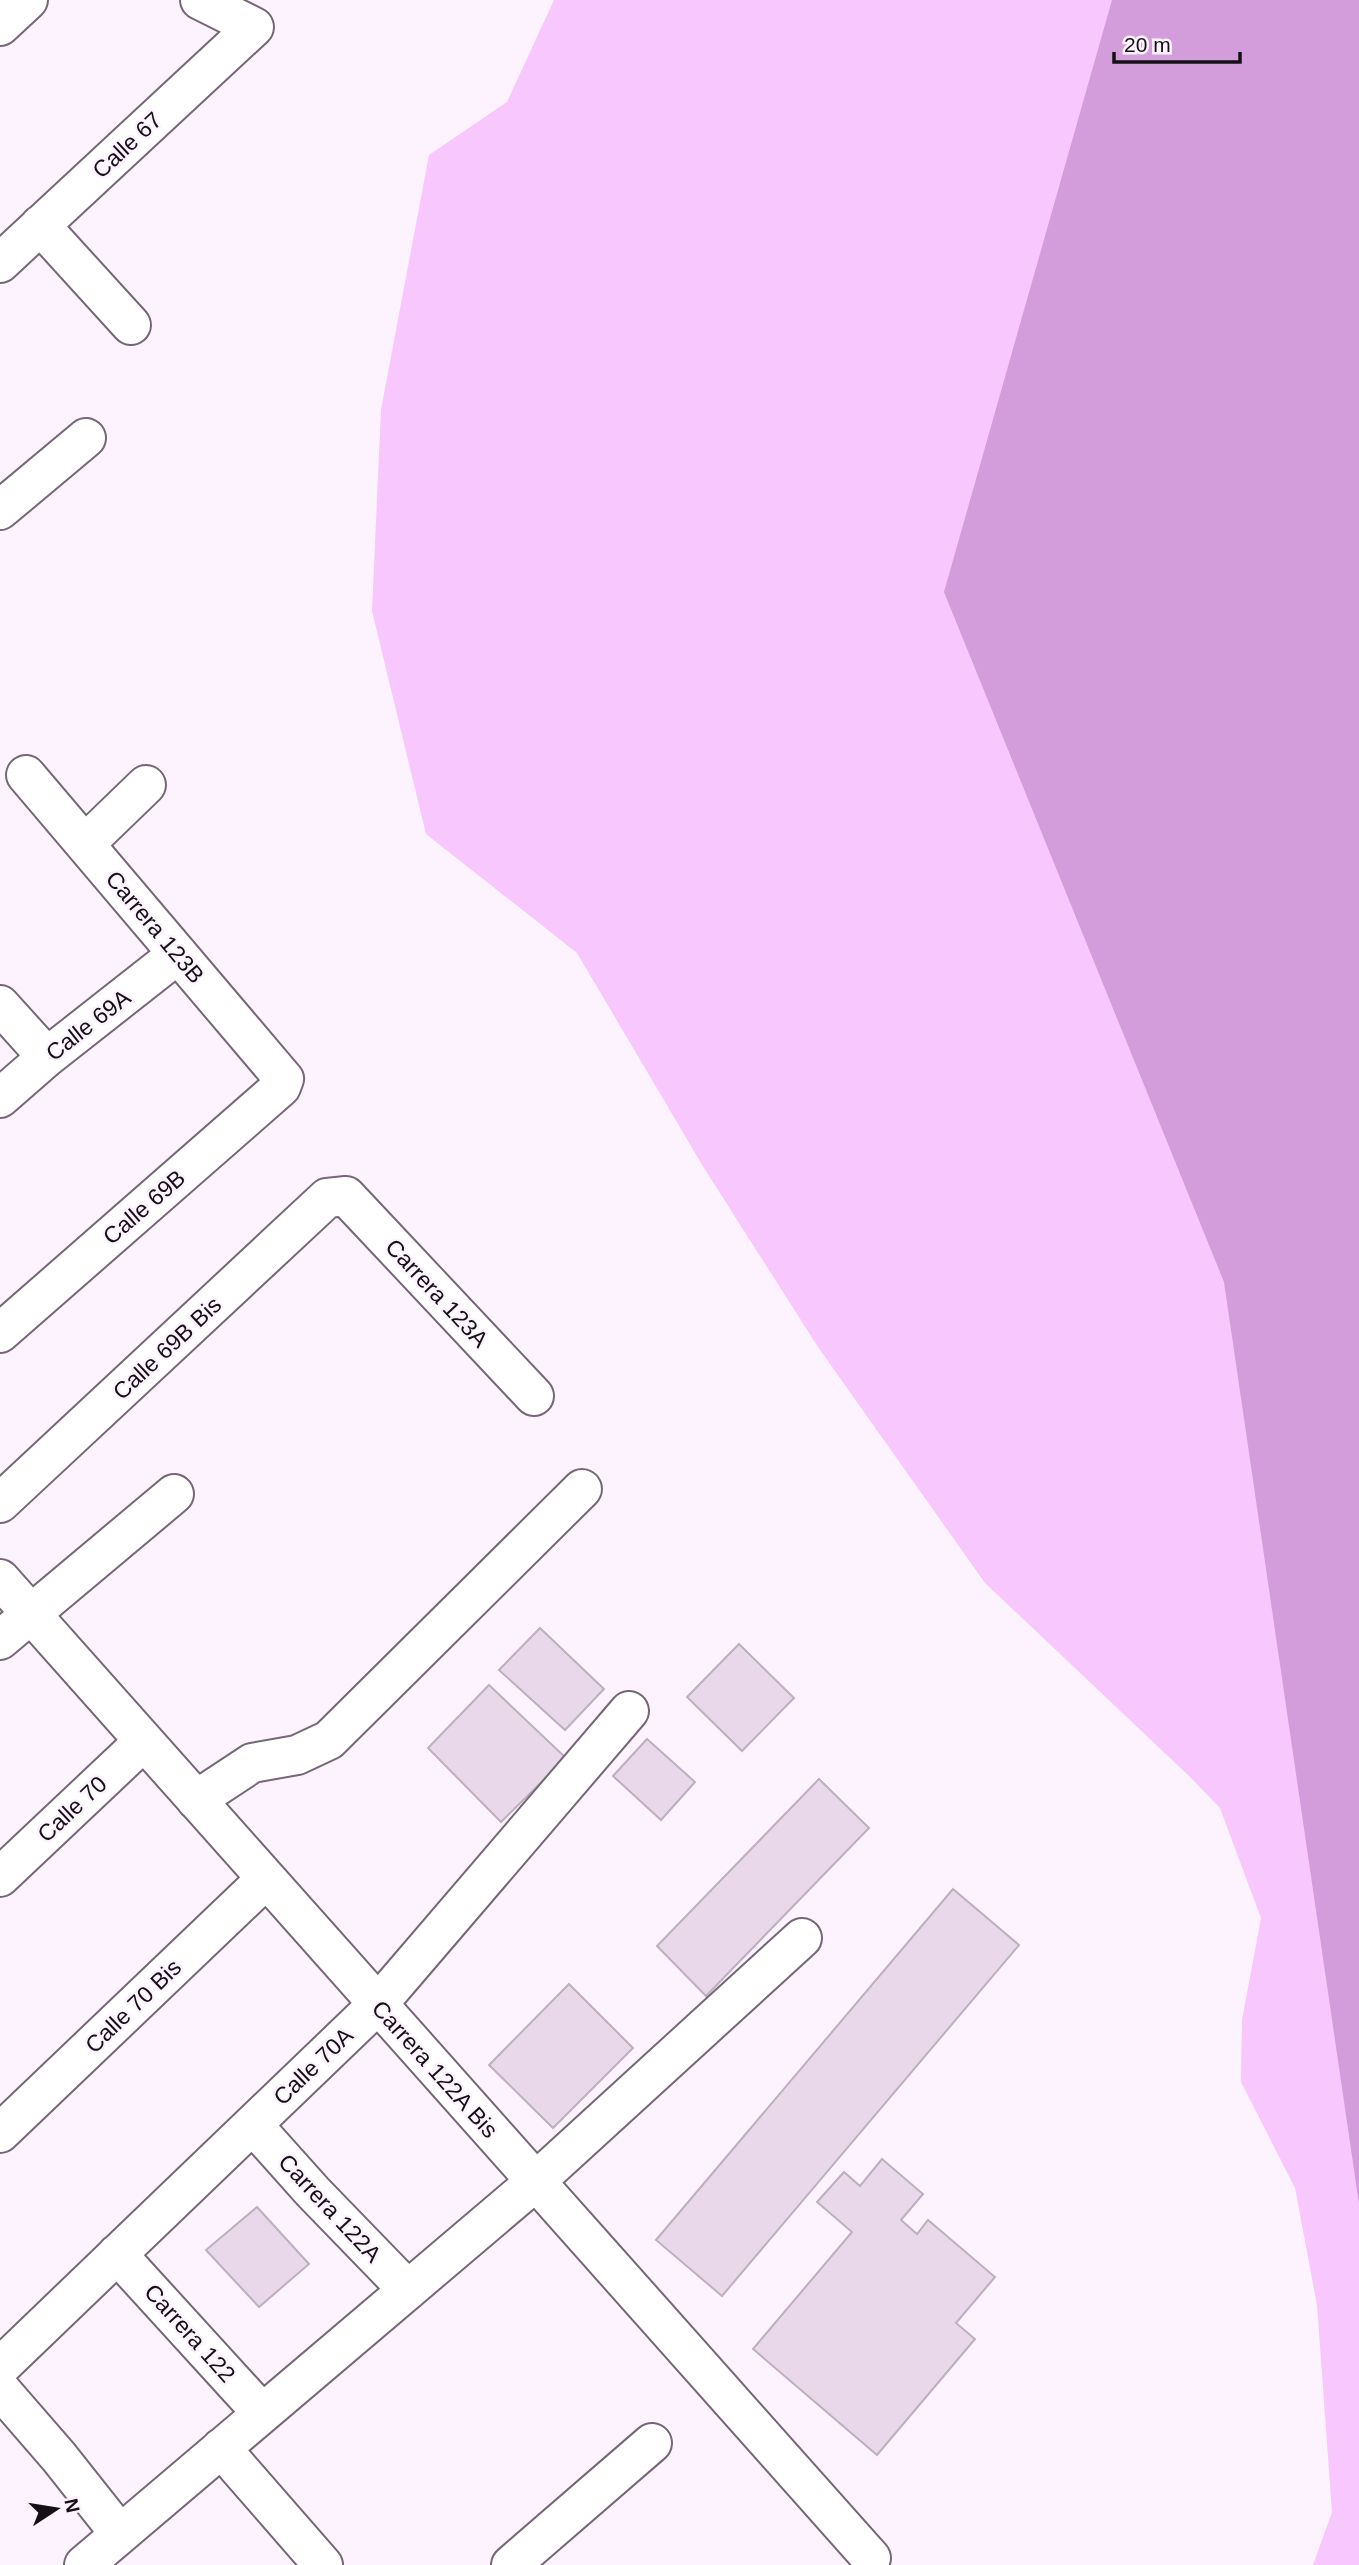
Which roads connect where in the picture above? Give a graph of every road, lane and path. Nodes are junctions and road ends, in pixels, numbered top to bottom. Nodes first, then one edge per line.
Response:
1 (29, 0) edge
2 (200, 0) edge
3 (0, 26) edge
4 (40, 225) junction
5 (0, 263) edge
6 (131, 325) dead end
7 (86, 438) dead end
8 (0, 510) edge
9 (26, 775) dead end
10 (146, 785) dead end
11 (85, 844) junction
12 (178, 954) junction
13 (0, 1005) edge
14 (47, 1057) junction
15 (284, 1079) joint
16 (0, 1098) edge
17 (337, 1196) joint
18 (0, 1333) edge
19 (534, 1396) dead end
20 (582, 1489) dead end
21 (174, 1494) dead end
22 (0, 1503) edge
23 (0, 1579) edge
24 (30, 1613) junction
25 (0, 1640) edge
26 (629, 1711) dead end
27 (144, 1741) junction
28 (197, 1800) junction
29 (0, 1877) edge
30 (266, 1879) junction
31 (802, 1938) dead end
32 (378, 2004) junction
33 (253, 2125) junction
34 (0, 2133) edge
35 (535, 2182) junction
36 (117, 2254) junction
37 (408, 2290) junction
38 (0, 2367) edge
39 (0, 2389) edge
40 (262, 2413) junction
41 (652, 2443) dead end
42 (221, 2448) junction
43 (120, 2534) junction
44 (871, 2558) dead end
45 (84, 2565) edge
46 (323, 2565) edge
47 (511, 2565) edge

1 - 3 street
2 - 4 street, Calle 67
4 - 5 street, Calle 67
4 - 6 street
7 - 8 street
9 - 11 street, Carrera 123B
10 - 11 street
11 - 12 street, Carrera 123B
12 - 14 street, Calle 69A
12 - 15 street, Carrera 123B
13 - 14 street
14 - 16 street, Calle 69A
15 - 18 street, Calle 69B
17 - 19 street, Carrera 123A
17 - 22 street, Calle 69B Bis
20 - 28 street
21 - 24 street
23 - 24 street, Carrera 122A Bis
24 - 25 street
24 - 27 street, Carrera 122A Bis
26 - 32 street, Calle 70A
27 - 28 street, Carrera 122A Bis
27 - 29 street, Calle 70
28 - 30 street, Carrera 122A Bis
30 - 32 street, Carrera 122A Bis
30 - 34 street, Calle 70 Bis
31 - 35 street
32 - 33 street, Calle 70A
32 - 35 street, Carrera 122A Bis
33 - 36 street, Calle 70A
33 - 37 street, Carrera 122A
35 - 37 street
35 - 44 street, Carrera 122A Bis
36 - 38 street, Calle 70A
36 - 40 street, Carrera 122
37 - 40 street
39 - 43 street
40 - 42 street
41 - 47 street
42 - 43 street
42 - 46 street
43 - 45 street

